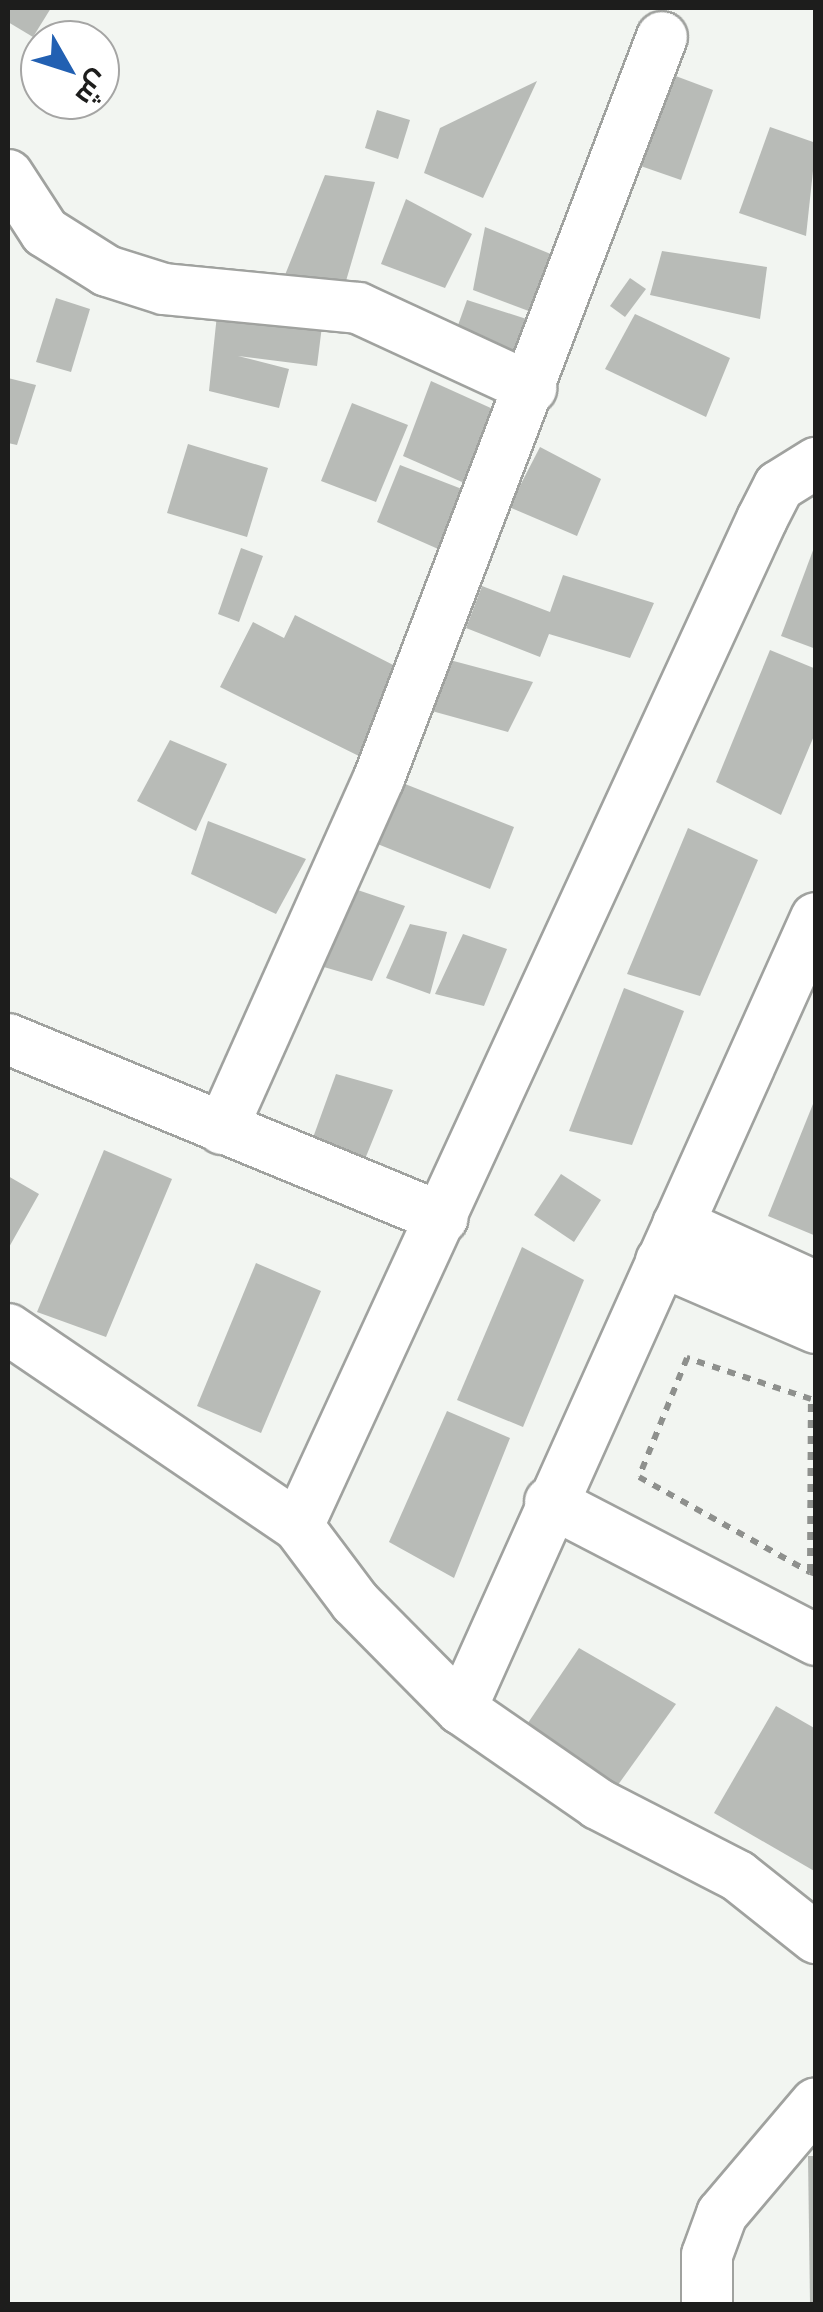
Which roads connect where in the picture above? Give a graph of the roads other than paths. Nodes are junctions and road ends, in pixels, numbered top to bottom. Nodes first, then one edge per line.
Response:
1 (662, 36) dead end
2 (8, 174) edge
3 (531, 388) junction
4 (816, 463) edge
5 (816, 918) edge
6 (8, 1039) edge
7 (222, 1129) junction
8 (443, 1218) junction
9 (669, 1242) junction
10 (816, 1287) edge
11 (816, 1328) edge
12 (8, 1329) edge
13 (550, 1502) junction
14 (298, 1526) junction
15 (816, 1640) edge
16 (461, 1709) junction
17 (805, 1931) edge
18 (816, 1972) edge
19 (816, 2103) edge
20 (707, 2304) edge

1 - 3 street
2 - 3 street
3 - 7 street
4 - 8 street
5 - 9 street
6 - 7 street
7 - 8 street
8 - 14 street
9 - 10 street
9 - 11 street
9 - 13 street
12 - 14 street
13 - 15 street
13 - 16 street
14 - 16 street
16 - 17 street
17 - 18 street
19 - 20 street

